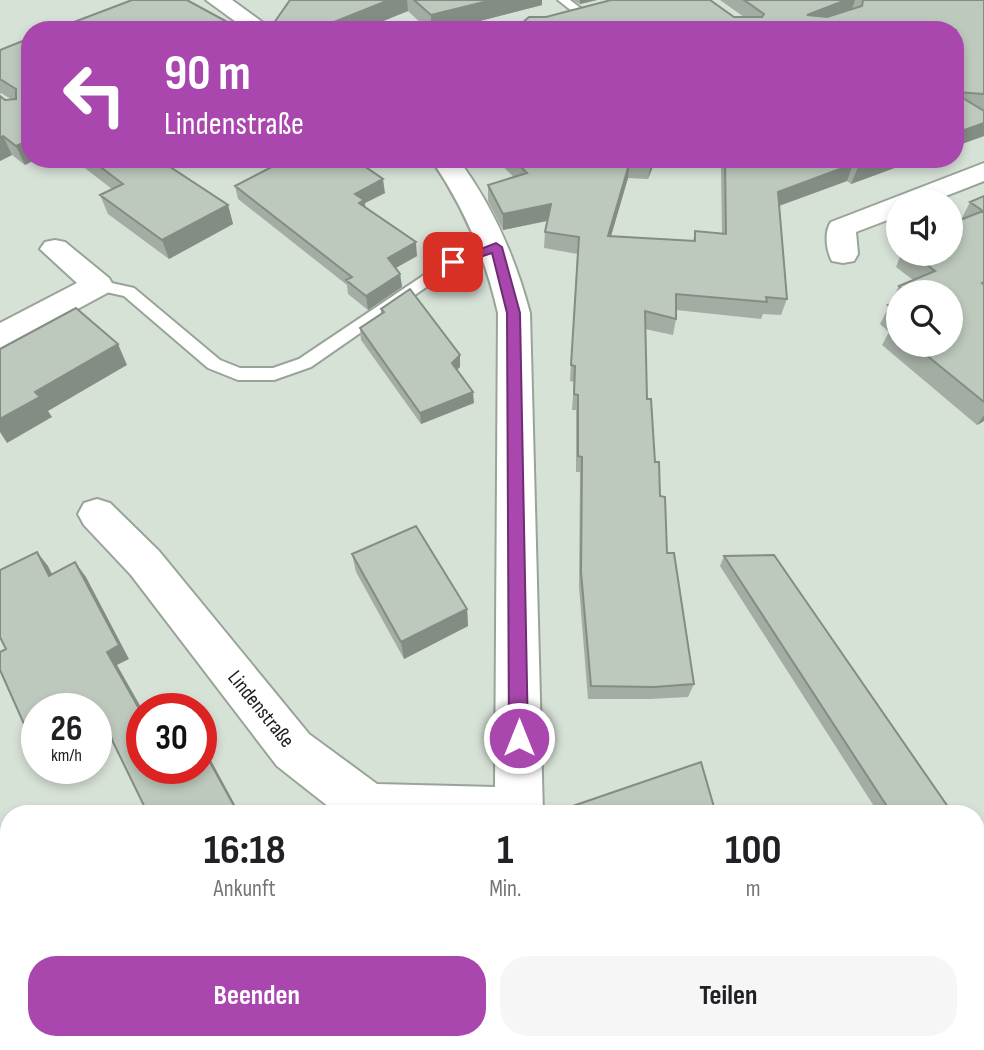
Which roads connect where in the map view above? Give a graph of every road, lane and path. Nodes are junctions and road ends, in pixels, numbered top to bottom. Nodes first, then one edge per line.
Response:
1 (217, 0) edge
2 (607, 6) edge
3 (567, 11) edge
4 (248, 21) edge
5 (451, 168) edge
6 (984, 171) edge
7 (939, 189) edge
8 (886, 211) edge
9 (496, 247) junction
10 (55, 248) dead end
11 (843, 254) dead end
12 (98, 285) junction
13 (0, 337) edge
14 (97, 514) dead end
15 (365, 805) edge
16 (519, 805) edge

1 - 4 street
2 - 3 street
5 - 9 street, Lindenstraße
6 - 7 street
8 - 11 street
9 - 12 lane
9 - 16 street, Lindenstraße
10 - 12 street
12 - 13 street
14 - 15 street, Lindenstraße

